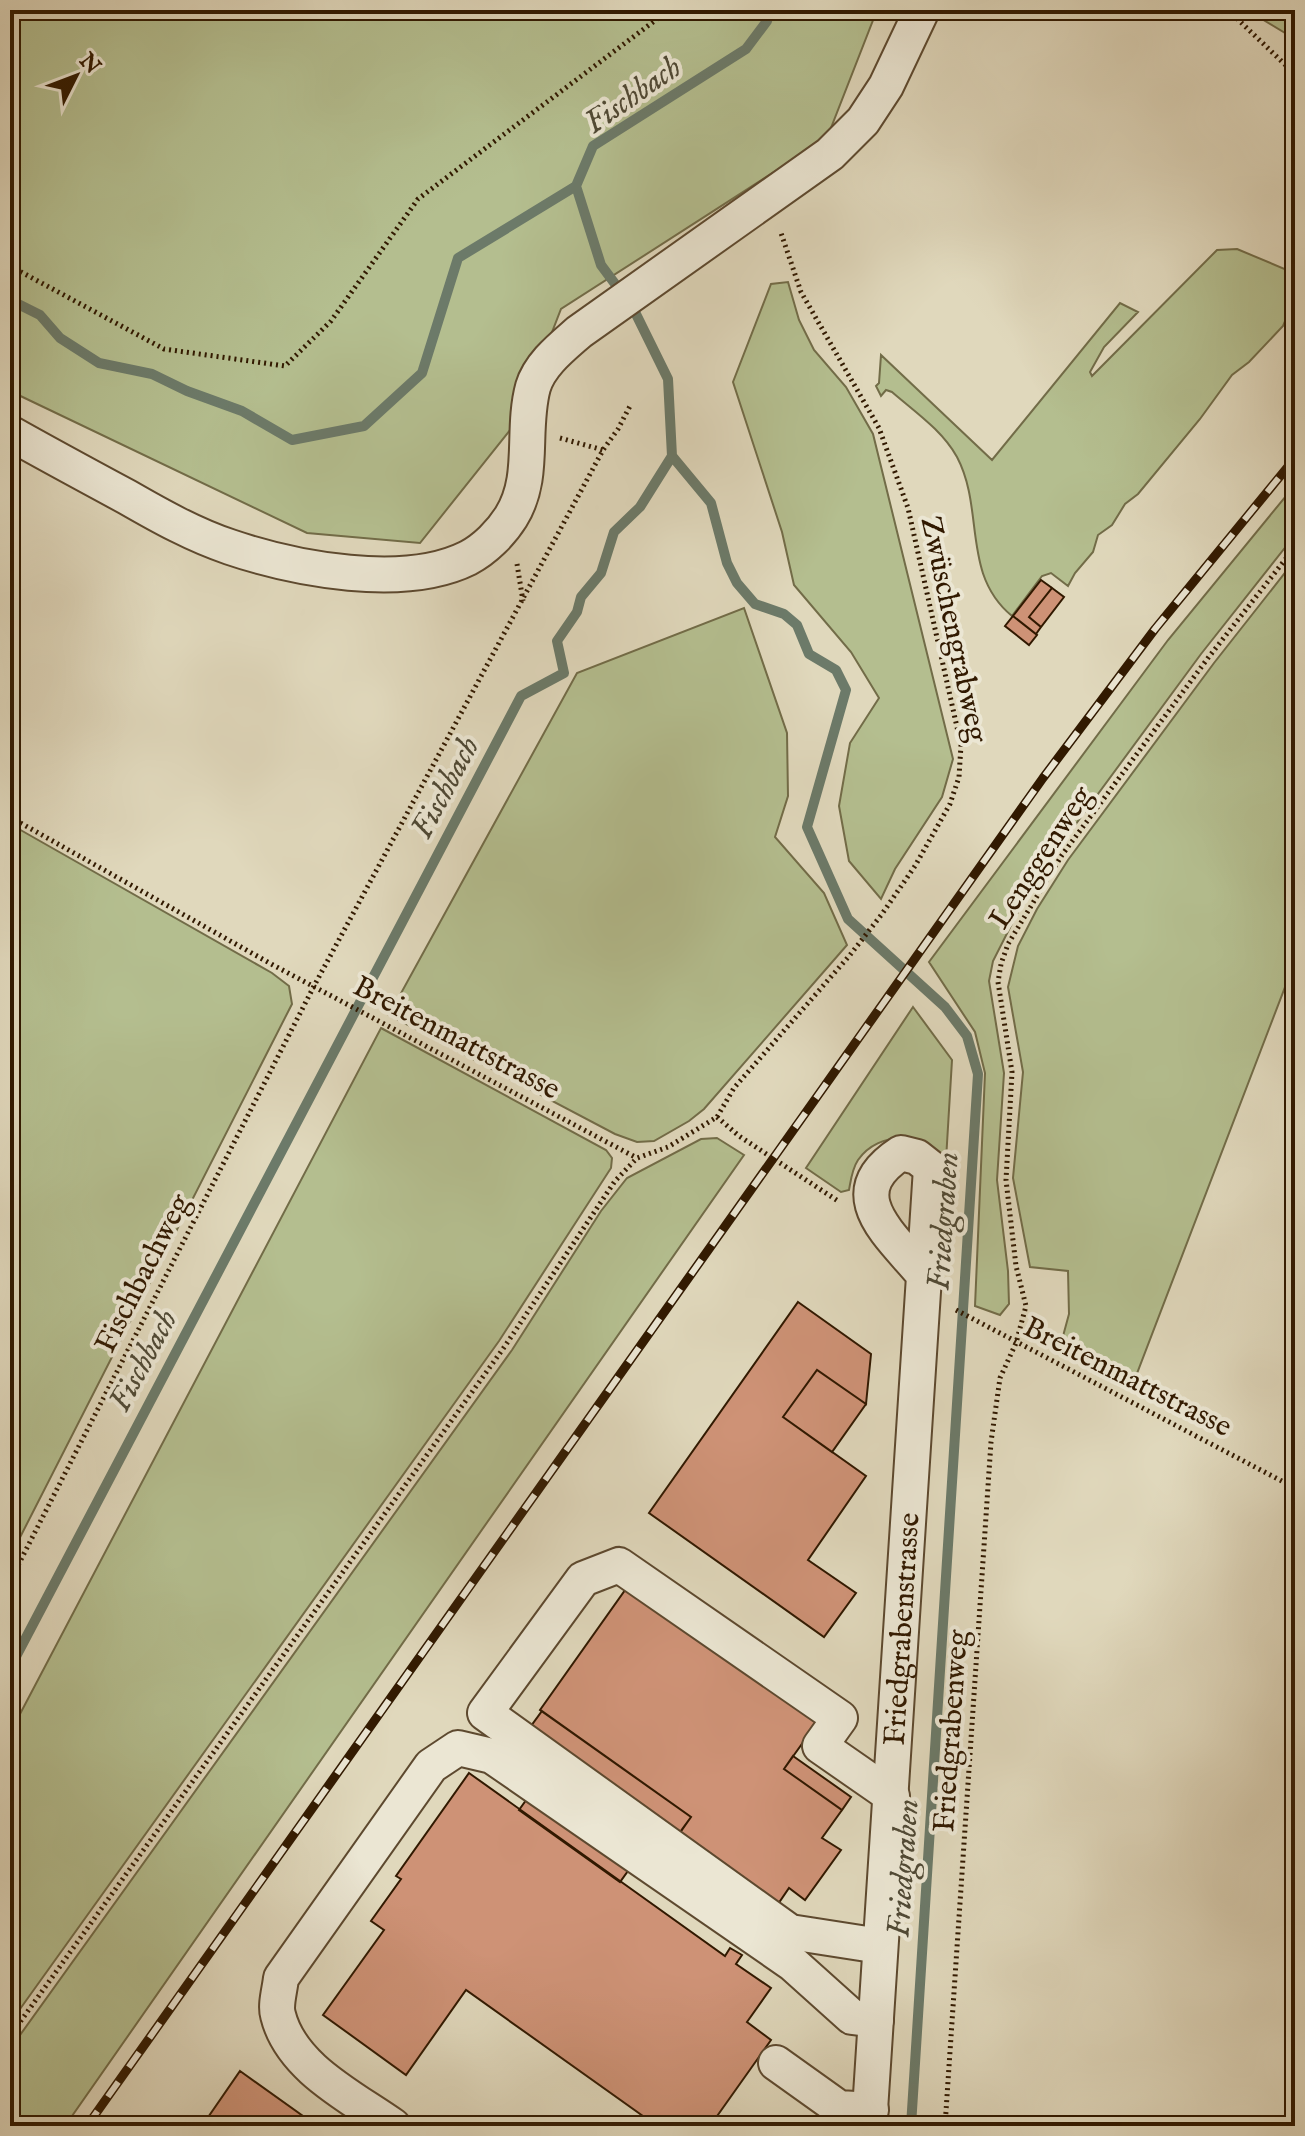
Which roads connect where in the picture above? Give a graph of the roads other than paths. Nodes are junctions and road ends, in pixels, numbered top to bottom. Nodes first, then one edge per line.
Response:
1 (922, 10) edge
2 (10, 433) edge
3 (923, 1274) junction
4 (892, 1796) junction
5 (880, 1946) junction
6 (876, 2020) junction
7 (776, 2063) dead end
8 (870, 2118) edge
9 (393, 2126) edge

1 - 2 lane
3 - 3 lane, Friedgrabenstrasse
3 - 4 lane, Friedgrabenstrasse
4 - 5 lane, Friedgrabenstrasse
4 - 5 lane
5 - 6 lane, Friedgrabenstrasse
6 - 8 lane, Friedgrabenstrasse
6 - 9 lane
7 - 8 lane

